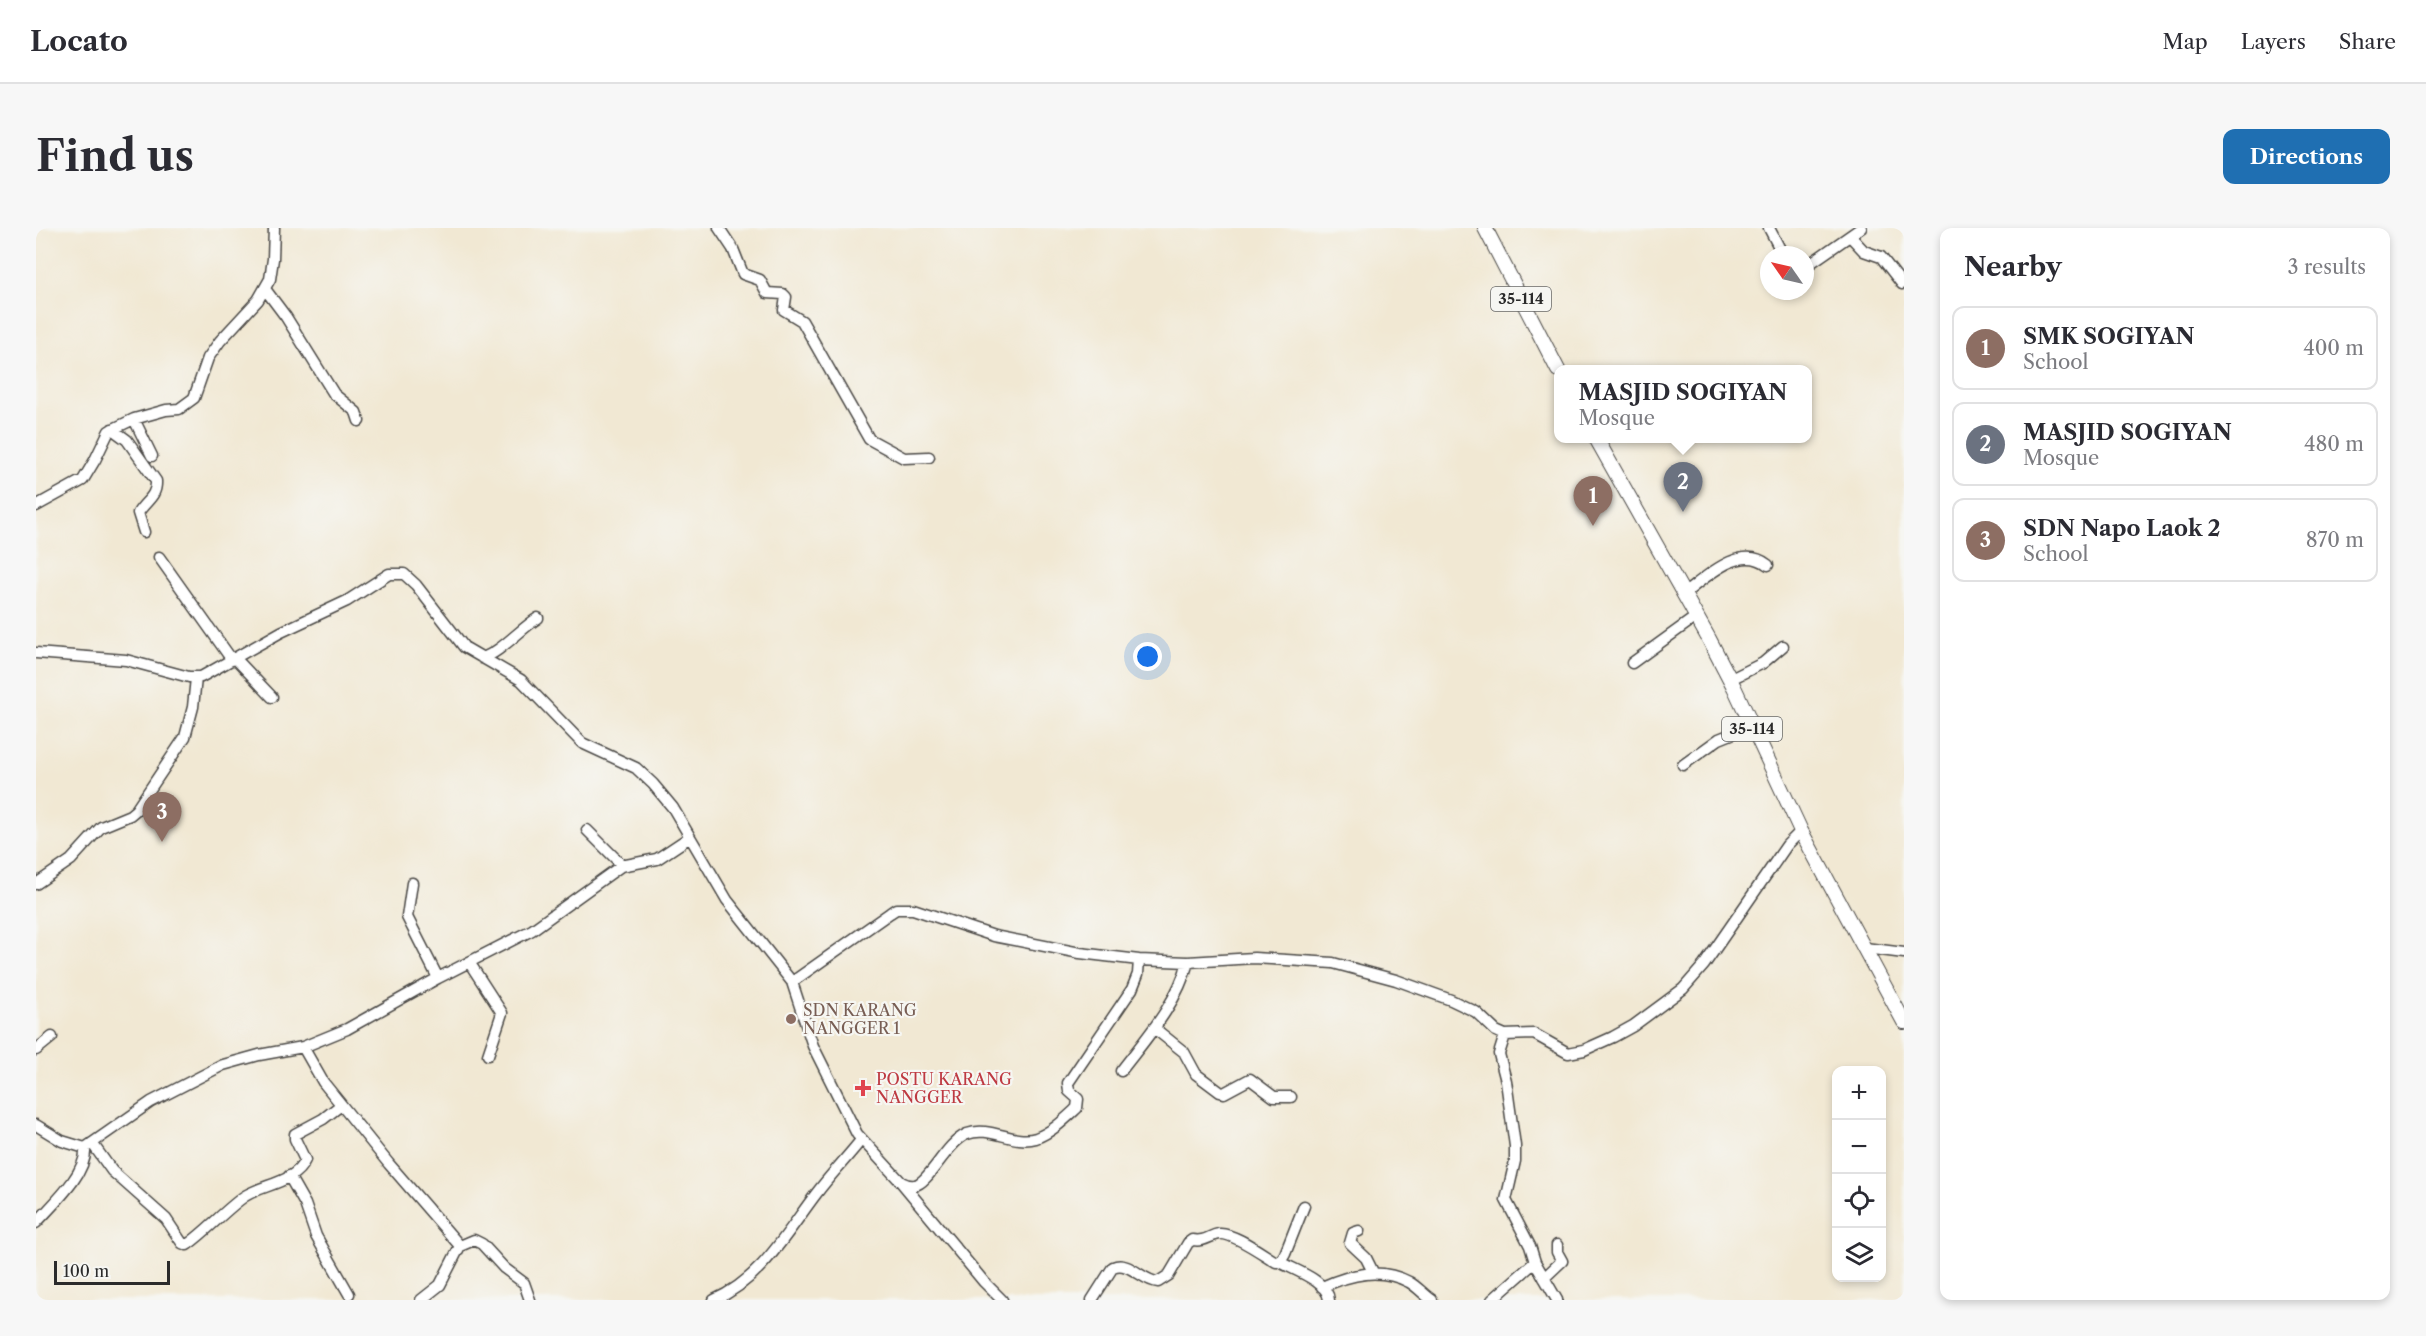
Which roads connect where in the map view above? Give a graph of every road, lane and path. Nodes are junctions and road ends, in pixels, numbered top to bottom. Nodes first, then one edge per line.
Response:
1 (274, 228) edge
2 (719, 228) edge
3 (1485, 228) edge
4 (1769, 228) edge
5 (1861, 228) edge
6 (1850, 236) junction
7 (1778, 246) edge
8 (1814, 261) edge
9 (1902, 284) dead end
10 (265, 289) junction
11 (1555, 365) edge
12 (134, 418) junction
13 (359, 421) dead end
14 (112, 429) junction
15 (1599, 443) edge
16 (152, 456) dead end
17 (929, 457) dead end
18 (36, 506) edge
19 (144, 532) dead end
20 (159, 556) dead end
21 (1768, 565) dead end
22 (1684, 593) junction
23 (1697, 616) junction
24 (538, 618) dead end
25 (1783, 646) dead end
26 (36, 654) edge
27 (482, 658) junction
28 (233, 659) junction
29 (1632, 663) dead end
30 (196, 678) junction
31 (1730, 680) junction
32 (272, 697) dead end
33 (1751, 726) junction
34 (1683, 765) dead end
35 (587, 830) dead end
36 (1801, 831) junction
37 (690, 837) junction
38 (622, 866) junction
39 (412, 883) dead end
40 (36, 884) edge
41 (1865, 948) junction
42 (1904, 953) edge
43 (1139, 960) junction
44 (470, 962) junction
45 (1188, 962) junction
46 (438, 978) junction
47 (792, 982) junction
48 (1904, 1022) edge
49 (1154, 1028) junction
50 (1505, 1035) junction
51 (52, 1037) dead end
52 (303, 1047) junction
53 (36, 1050) edge
54 (488, 1055) dead end
55 (1121, 1071) dead end
56 (1291, 1097) dead end
57 (341, 1105) junction
58 (36, 1125) edge
59 (861, 1140) junction
60 (88, 1145) junction
61 (289, 1176) junction
62 (901, 1182) junction
63 (1304, 1206) dead end
64 (36, 1223) edge
65 (1359, 1231) dead end
66 (1557, 1245) dead end
67 (460, 1246) junction
68 (1280, 1262) junction
69 (1535, 1262) junction
70 (1373, 1272) junction
71 (1544, 1278) junction
72 (1322, 1287) junction
73 (349, 1294) dead end
74 (422, 1300) edge
75 (530, 1300) edge
76 (714, 1300) edge
77 (1002, 1300) edge
78 (1092, 1300) edge
79 (1329, 1300) edge
80 (1432, 1300) edge
81 (1492, 1300) edge
82 (1557, 1300) edge

1 - 10 street
2 - 17 street
3 - 11 main road, 35-114
4 - 7 street
5 - 6 street
6 - 8 street
6 - 9 street
10 - 12 street
10 - 13 street
12 - 14 street
12 - 16 street
14 - 18 street
14 - 19 street
15 - 22 main road, 35-114
20 - 28 street
21 - 22 street
22 - 23 main road, 35-114
23 - 29 street
23 - 31 main road, 35-114
24 - 27 street
25 - 31 street
26 - 30 street
27 - 28 street
27 - 37 street
28 - 30 street
28 - 32 street
30 - 40 street
31 - 33 main road, 35-114
33 - 34 street
33 - 36 main road, 35-114
35 - 38 street
36 - 41 main road, 35-114
36 - 50 street
37 - 38 street
37 - 47 street
38 - 44 street
39 - 46 street
41 - 42 street
41 - 48 main road, 35-114
43 - 45 street
43 - 47 street
43 - 62 street
44 - 46 street
44 - 54 street
45 - 49 street
45 - 50 street
46 - 52 street
47 - 59 street
49 - 55 street
49 - 56 street
50 - 69 street
51 - 53 street
52 - 57 street
52 - 60 street
57 - 61 street
57 - 67 street
58 - 60 street
59 - 62 street
59 - 76 street
60 - 61 street
60 - 64 street
61 - 73 street
62 - 77 street
63 - 68 street
65 - 70 street
66 - 71 street
67 - 74 street
67 - 75 street
68 - 72 street
68 - 78 street
69 - 71 street
69 - 81 street
70 - 72 street
70 - 80 street
71 - 82 street
72 - 79 street

